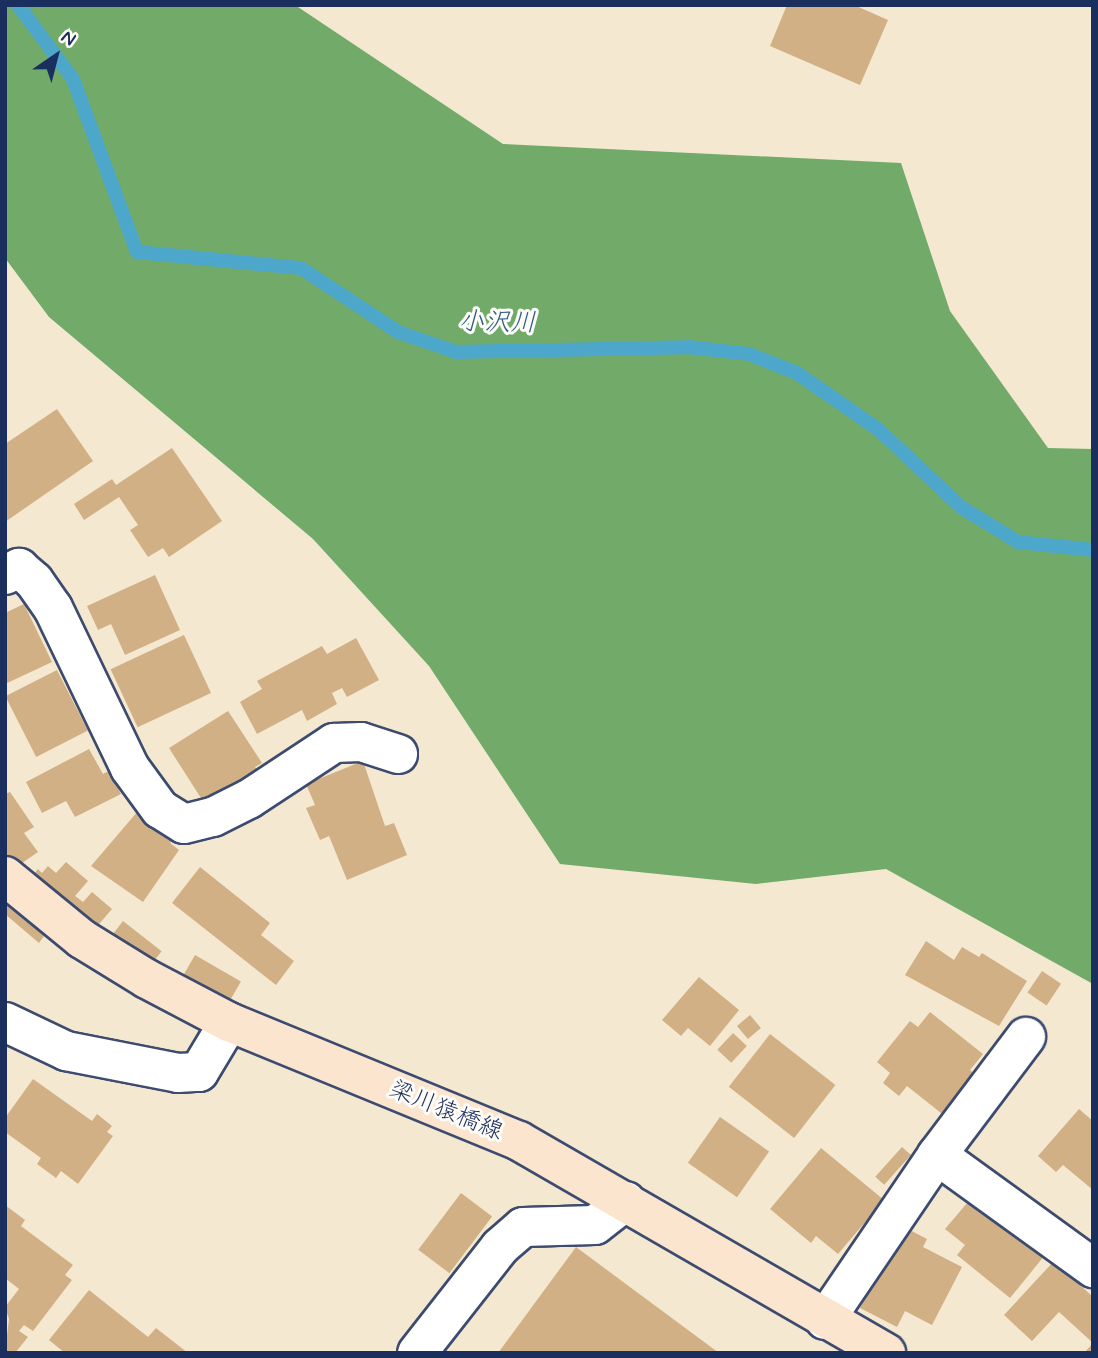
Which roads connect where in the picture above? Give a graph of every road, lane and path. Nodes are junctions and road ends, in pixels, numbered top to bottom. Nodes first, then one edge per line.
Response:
1 (5, 575) edge
2 (398, 754) dead end
3 (5, 876) edge
4 (5, 1022) edge
5 (229, 1022) junction
6 (1026, 1037) dead end
7 (937, 1155) junction
8 (626, 1201) junction
9 (1093, 1268) edge
10 (825, 1320) junction
11 (417, 1353) edge
12 (886, 1353) edge

1 - 2 street
3 - 5 main road, 梁川猿橋線
4 - 5 street
5 - 8 main road, 梁川猿橋線
6 - 7 street
7 - 9 street
7 - 10 street
8 - 10 main road, 梁川猿橋線
8 - 11 street
10 - 12 main road, 梁川猿橋線

